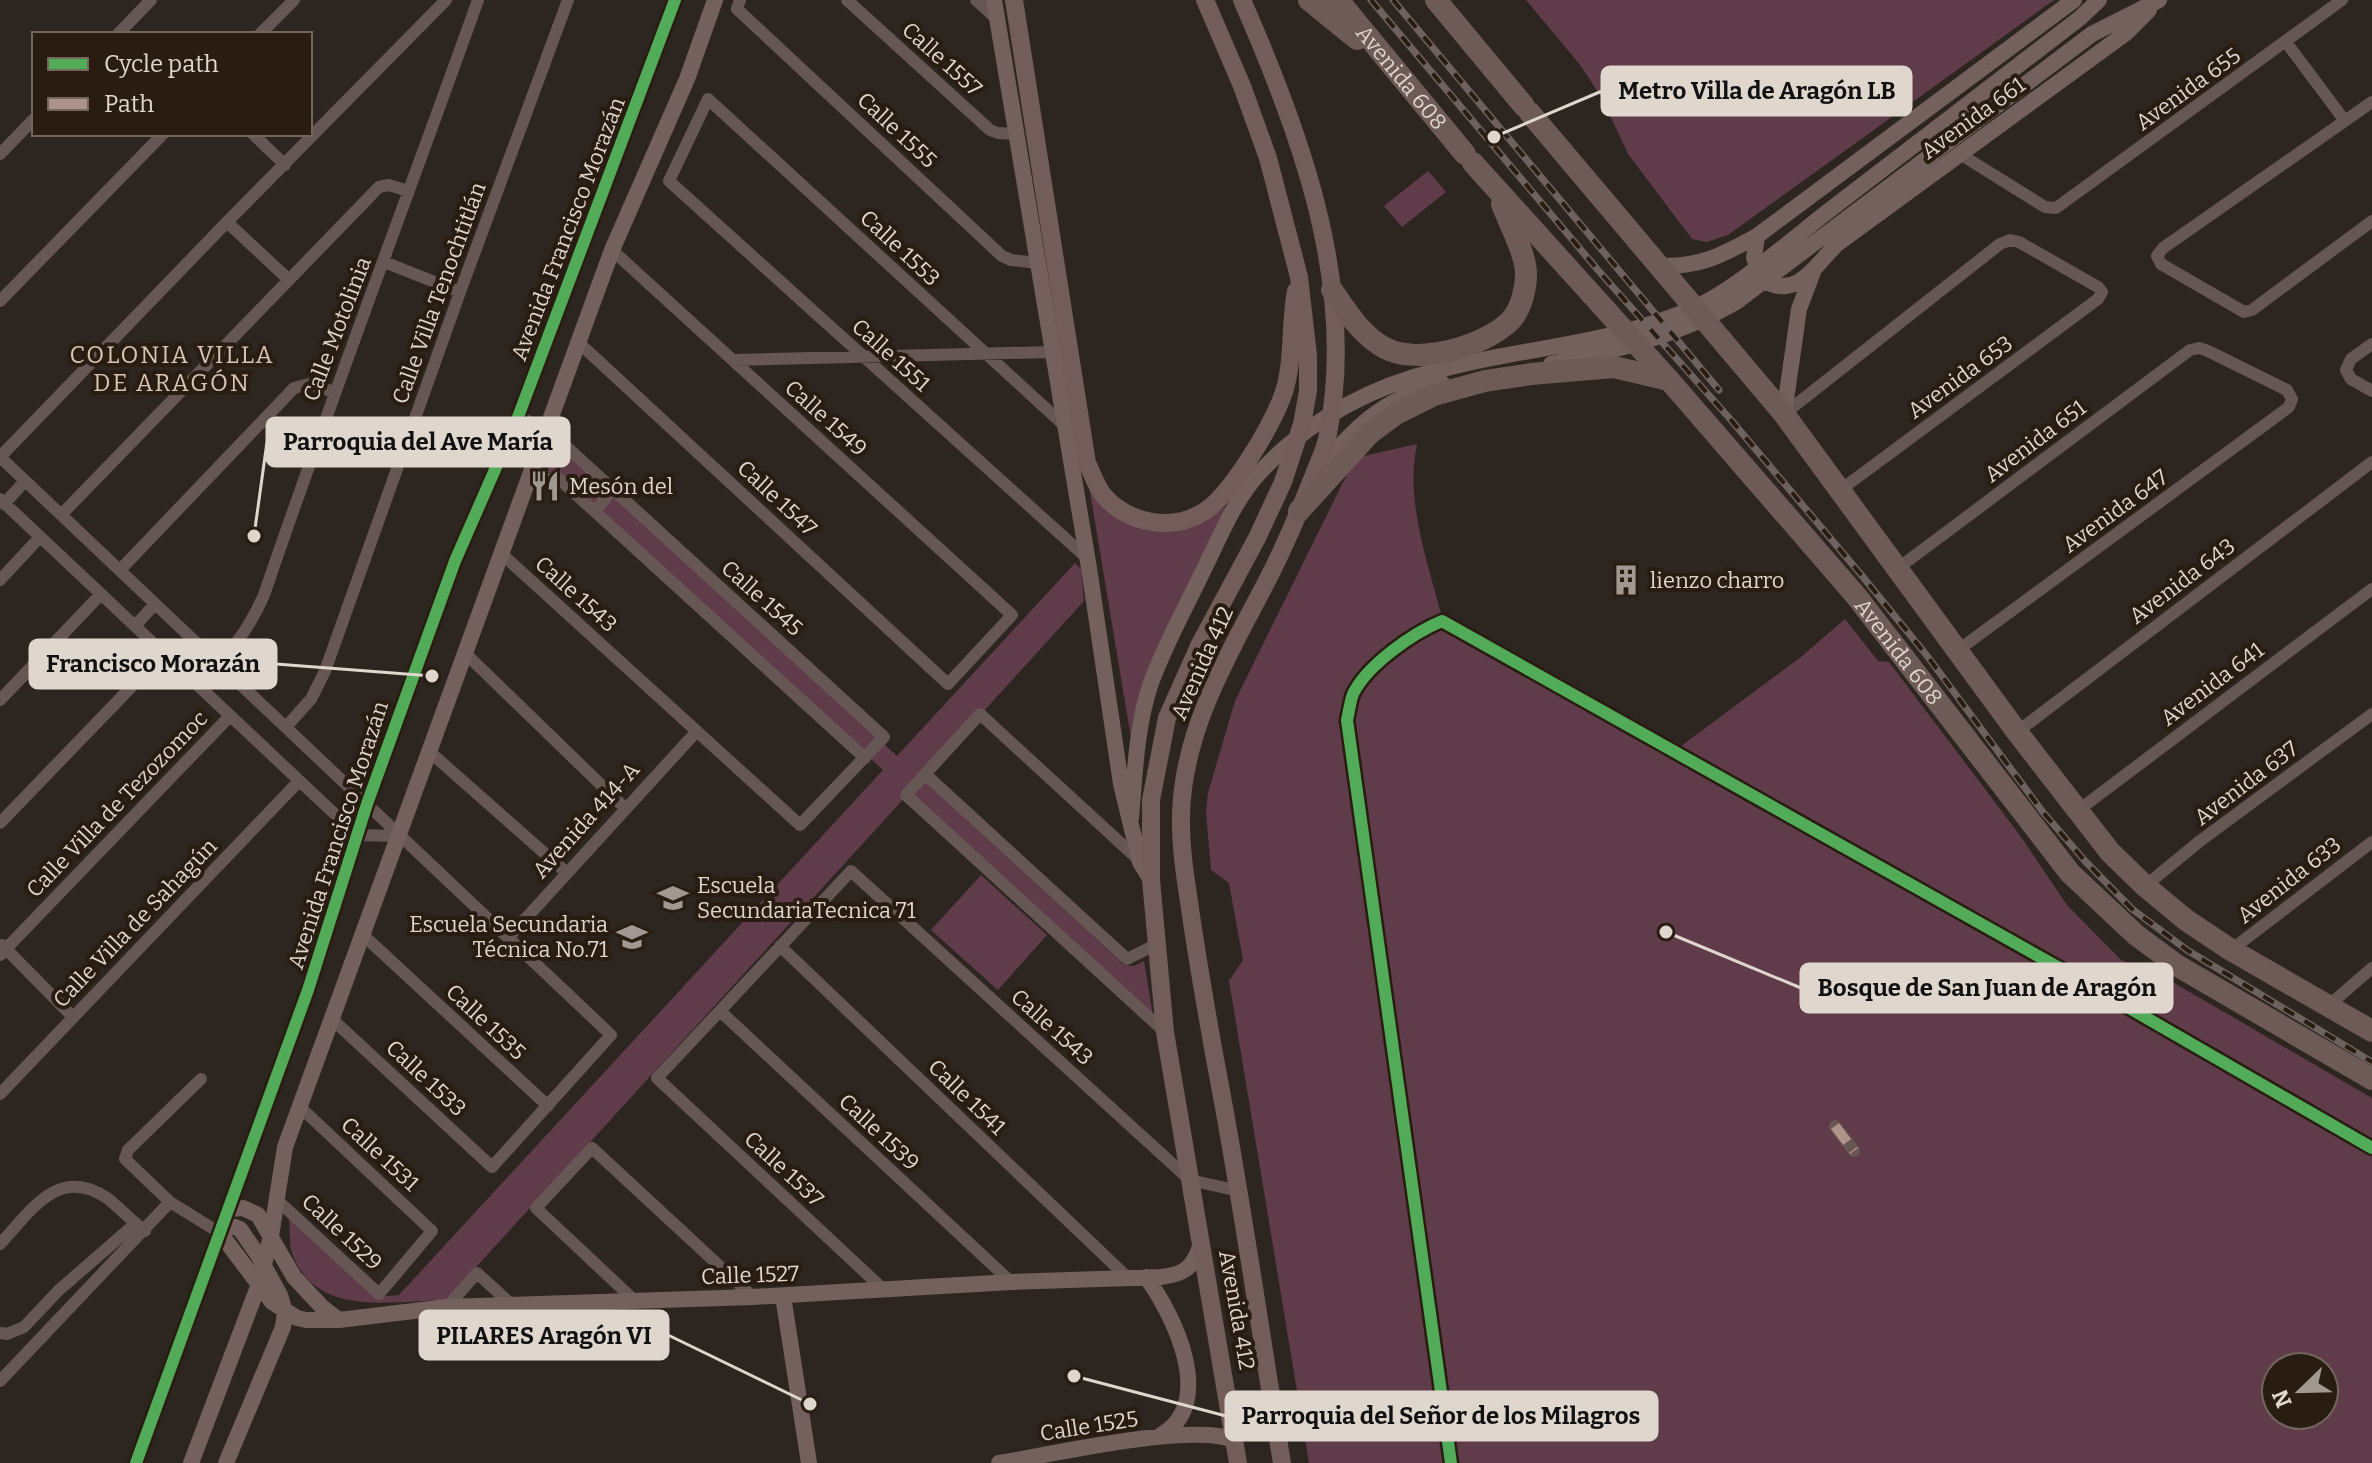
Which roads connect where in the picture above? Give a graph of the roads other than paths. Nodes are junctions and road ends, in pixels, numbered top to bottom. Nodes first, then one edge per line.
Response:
1 (151, 0) edge
2 (294, 0) edge
3 (446, 0) edge
4 (568, 0) edge
5 (675, 0) edge
6 (715, 0) edge
7 (847, 0) edge
8 (976, 0) edge
9 (994, 0) edge
10 (1014, 0) edge
11 (1205, 0) edge
12 (1242, 0) edge
13 (1309, 0) edge
14 (1338, 0) edge
15 (1436, 0) edge
16 (2074, 0) edge
17 (2099, 0) edge
18 (2159, 0) edge
19 (2342, 0) edge
20 (473, 2) edge
21 (738, 4) edge
22 (997, 19) junction
23 (120, 32) edge
24 (262, 32) edge
25 (2286, 42) junction
26 (1392, 66) junction
27 (708, 99) joint
28 (2372, 102) edge
29 (32, 121) edge
30 (2345, 121) junction
31 (1015, 134) junction
32 (161, 136) edge
33 (255, 136) edge
34 (0, 154) edge
35 (1960, 154) junction
36 (285, 165) junction
37 (408, 191) junction
38 (1497, 191) junction
39 (2372, 221) edge
40 (227, 222) junction
41 (1757, 236) junction
42 (612, 250) junction
43 (384, 262) junction
44 (1038, 263) junction
45 (1658, 266) junction
46 (1814, 271) junction
47 (1299, 277) junction
48 (288, 279) junction
49 (1332, 290) junction
50 (460, 292) junction
51 (0, 301) edge
52 (578, 342) junction
53 (2372, 344) edge
54 (2199, 348) joint
55 (1052, 352) junction
56 (984, 353) junction
57 (862, 355) junction
58 (733, 360) junction
59 (1669, 380) junction
60 (2372, 391) edge
61 (334, 392) junction
62 (1784, 414) junction
63 (518, 417) junction
64 (1065, 426) junction
65 (547, 429) junction
66 (0, 457) edge
67 (2372, 462) edge
68 (25, 481) junction
69 (528, 481) junction
70 (1310, 484) junction
71 (612, 489) junction
72 (1839, 491) junction
73 (2, 502) edge
74 (1299, 511) junction
75 (595, 512) junction
76 (61, 515) junction
77 (40, 537) junction
78 (503, 555) junction
79 (1087, 558) junction
80 (1897, 569) junction
81 (120, 570) junction
82 (0, 580) edge
83 (2372, 589) edge
84 (101, 594) junction
85 (155, 604) junction
86 (1012, 615) joint
87 (135, 626) junction
88 (1957, 651) junction
89 (164, 653) junction
90 (466, 654) junction
91 (218, 663) junction
92 (0, 700) edge
93 (2372, 714) edge
94 (230, 716) junction
95 (286, 727) junction
96 (697, 731) junction
97 (2017, 732) junction
98 (431, 753) junction
99 (865, 758) junction
100 (925, 774) junction
101 (299, 781) junction
102 (367, 804) junction
103 (626, 809) junction
104 (2076, 812) junction
105 (1131, 818) junction
106 (0, 823) edge
107 (357, 835) junction
108 (398, 836) junction
109 (2372, 842) edge
110 (1140, 862) junction
111 (567, 873) junction
112 (1151, 880) junction
113 (2145, 886) junction
114 (1059, 896) junction
115 (1040, 917) junction
116 (362, 934) junction
117 (508, 938) junction
118 (1157, 944) junction
119 (780, 946) junction
120 (2, 949) edge
121 (2231, 950) junction
122 (2372, 968) edge
123 (2328, 1006) junction
124 (720, 1011) junction
125 (73, 1017) junction
126 (332, 1019) junction
127 (2372, 1031) edge
128 (1165, 1032) junction
129 (201, 1079) dead end
130 (2372, 1079) edge
131 (0, 1094) edge
132 (548, 1106) junction
133 (300, 1107) junction
134 (1835, 1126) dead end
135 (1854, 1151) dead end
136 (1190, 1180) junction
137 (1239, 1191) junction
138 (277, 1200) junction
139 (170, 1202) junction
140 (220, 1223) junction
141 (140, 1228) junction
142 (271, 1236) junction
143 (0, 1244) edge
144 (1201, 1244) junction
145 (264, 1266) junction
146 (1127, 1277) junction
147 (1146, 1277) junction
148 (1011, 1282) junction
149 (259, 1284) junction
150 (883, 1289) junction
151 (379, 1294) joint
152 (783, 1296) junction
153 (753, 1297) junction
154 (634, 1300) junction
155 (511, 1304) junction
156 (447, 1307) junction
157 (285, 1312) junction
158 (339, 1320) junction
159 (0, 1333) edge
160 (0, 1381) edge
161 (1156, 1437) junction
162 (1234, 1440) junction
163 (136, 1463) edge
164 (191, 1463) edge
165 (226, 1463) edge
166 (809, 1463) edge
167 (999, 1463) edge
168 (1238, 1463) edge
169 (1282, 1463) edge

1 - 23 street
2 - 24 street
3 - 36 street
4 - 50 street, Calle Villa Tenochtitlán
5 - 63 street, Avenida Francisco Morazán
6 - 42 street
7 - 31 street, Calle 1557
8 - 22 street
9 - 22 street, Avenida 412
10 - 47 main road
11 - 47 main road, Avenida 412
12 - 49 main road, Avenida 412
13 - 26 highway
14 - 26 highway, Avenida 608
15 - 45 highway, Avenida 608
16 - 41 street, Avenida 661
17 - 105 street
18 - 35 street, Avenida 661
18 - 70 street
19 - 25 street, Avenida 655
20 - 37 street, Calle Motolinia
21 - 44 street, Calle 1555
22 - 31 street, Avenida 412
25 - 30 street
25 - 35 street, Avenida 655
26 - 38 highway, Avenida 608
27 - 56 street, Calle 1553
27 - 57 street, Calle 1551
28 - 30 street
29 - 34 street
30 - 39 street
31 - 44 street, Avenida 412
32 - 51 street
33 - 36 street
35 - 46 street, Avenida 661
36 - 40 street
37 - 43 street, Calle Motolinia
37 - 48 street
38 - 49 highway
38 - 59 highway, Avenida 608
40 - 48 street
40 - 66 street
41 - 45 street, Avenida 661
41 - 46 street
42 - 52 street
42 - 58 street, Calle 1549
43 - 50 street
43 - 61 street, Calle Motolinia
44 - 55 street, Avenida 412
45 - 62 highway, Avenida 608
46 - 62 street
47 - 112 main road, Avenida 412
48 - 76 street
49 - 70 main road, Avenida 412
50 - 95 street, Calle Villa Tenochtitlán
52 - 65 street
52 - 86 street, Calle 1547
53 - 60 street
54 - 80 street, Avenida 651
54 - 88 street, Avenida 647
55 - 56 street
55 - 64 street, Avenida 412
56 - 57 street
56 - 64 street, Calle 1553
57 - 58 street
57 - 79 street, Calle 1551
58 - 86 street, Calle 1549
59 - 74 highway
59 - 130 highway, Avenida 608
61 - 81 street
61 - 91 street, Calle Motolinia
62 - 72 highway, Avenida 608
62 - 72 street, Avenida 653
63 - 65 street, Calle 1545
63 - 102 street, Avenida Francisco Morazán
64 - 79 street, Avenida 412
65 - 69 street
65 - 71 street, Calle 1545
66 - 68 street
67 - 97 street, Avenida 643
68 - 73 street
68 - 76 street
69 - 75 street
69 - 78 street
70 - 74 main road, Avenida 412
71 - 75 street
71 - 99 street, Calle 1545
72 - 80 highway, Avenida 608
73 - 77 street
74 - 137 main road, Avenida 412
75 - 99 street
76 - 81 street
77 - 82 street
77 - 84 street
78 - 90 street
78 - 96 street, Calle 1543
79 - 105 street, Avenida 412
80 - 88 highway, Avenida 608
81 - 85 street
83 - 104 street, Avenida 641
84 - 87 street
84 - 92 street
85 - 87 street
85 - 91 street
87 - 89 street
88 - 97 highway, Avenida 608
89 - 94 street
89 - 106 street
90 - 98 street
90 - 103 street
91 - 95 street
93 - 113 street, Avenida 637
94 - 101 street
94 - 120 street, Calle Villa de Tezozomoc
95 - 102 street
96 - 99 street, Calle 1543
96 - 103 street, Avenida 414-A
97 - 104 highway, Avenida 608
98 - 108 street
98 - 111 street
100 - 110 street
100 - 114 street
100 - 115 street
101 - 107 street
101 - 125 street, Calle Villa de Sahagún
102 - 107 street, Avenida Francisco Morazán
102 - 108 street
103 - 111 street, Avenida 414-A
104 - 113 highway, Avenida 608
105 - 110 street, Avenida 412
107 - 108 street
107 - 140 street, Avenida Francisco Morazán
108 - 116 street
108 - 117 street
109 - 121 street, Avenida 633
110 - 112 street, Avenida 412
111 - 117 street, Avenida 414-A
112 - 118 main road, Avenida 412
113 - 121 highway, Avenida 608
114 - 115 street
114 - 118 street
115 - 128 street
116 - 126 street
116 - 132 street, Calle 1535
117 - 132 street
118 - 128 main road, Avenida 412
119 - 124 street
119 - 136 street, Calle 1543
119 - 146 street, Calle 1541
120 - 125 street
121 - 123 highway, Avenida 608
122 - 123 street
123 - 127 highway, Avenida 608
124 - 148 street, Calle 1539
124 - 150 street, Calle 1537
125 - 131 street, Calle Villa de Sahagún
126 - 132 street, Calle 1533
126 - 133 street
128 - 136 main road, Avenida 412
129 - 139 street
133 - 138 street
133 - 151 street, Calle 1531
134 - 135 street
136 - 137 street, Calle 1543
136 - 144 main road, Avenida 412
137 - 169 main road, Avenida 412
138 - 142 street
138 - 151 street, Calle 1529
139 - 140 street
139 - 141 street
140 - 142 street
140 - 145 street
140 - 149 street
140 - 163 street, Avenida Francisco Morazán
141 - 143 street
141 - 159 street
141 - 160 street
142 - 145 street
142 - 158 street
144 - 147 street, Calle 1527
144 - 162 main road, Avenida 412
145 - 149 street
145 - 157 street
146 - 147 street, Calle 1527
146 - 148 street, Calle 1527
147 - 161 street
148 - 150 street, Calle 1527
149 - 157 street
149 - 164 street
150 - 152 street, Calle 1527
152 - 153 street, Calle 1527
152 - 166 street
153 - 154 street, Calle 1527
153 - 154 street
154 - 155 street, Calle 1527
155 - 156 street, Calle 1527
155 - 156 street
156 - 158 street, Calle 1527
157 - 158 street, Calle 1527
157 - 165 street
161 - 162 street, Calle 1525
161 - 167 street, Calle 1525
162 - 168 main road, Avenida 412

